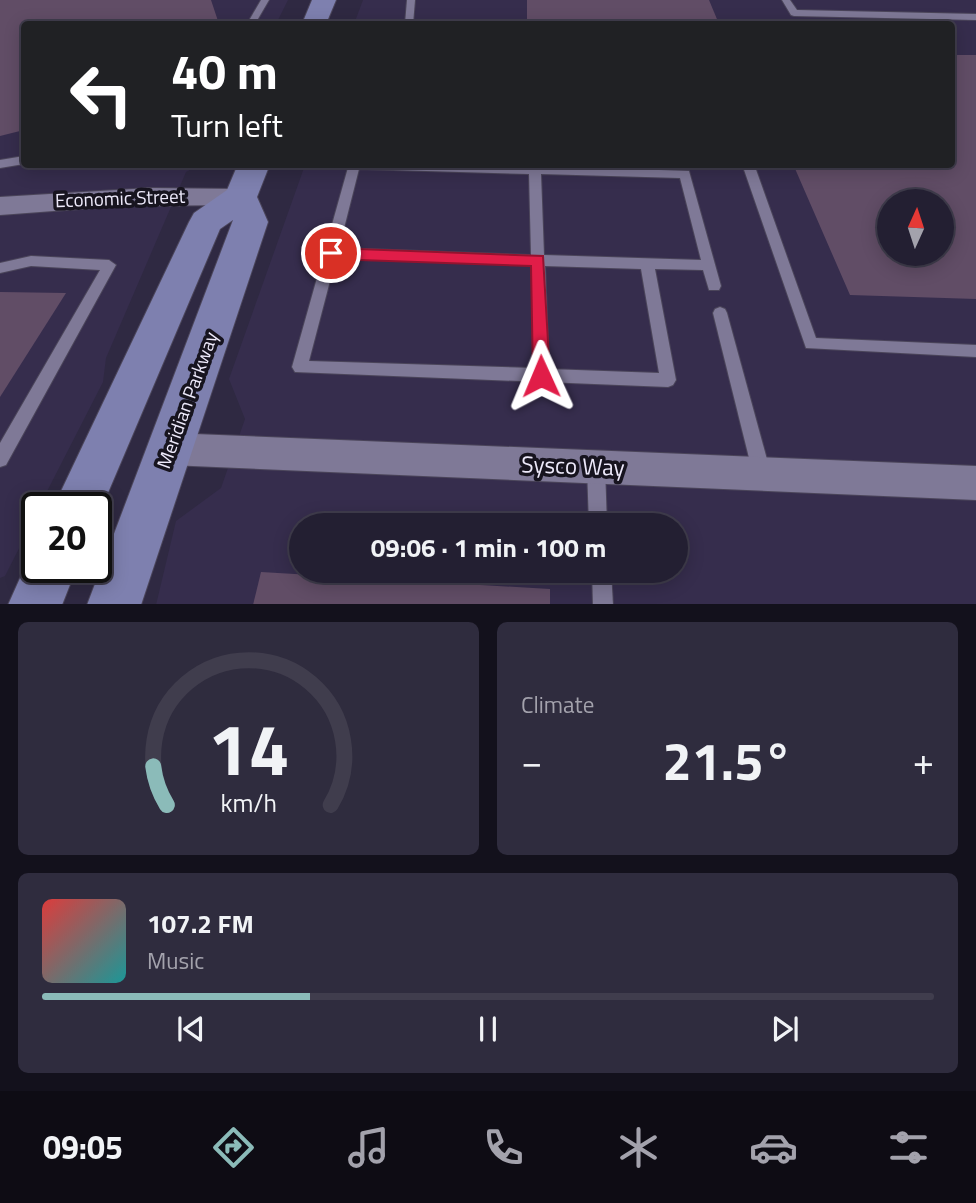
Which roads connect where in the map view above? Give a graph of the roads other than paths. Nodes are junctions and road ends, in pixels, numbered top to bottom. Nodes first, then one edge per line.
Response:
1 (265, 0) edge
2 (324, 0) edge
3 (411, 0) edge
4 (786, 0) edge
5 (976, 17) edge
6 (253, 21) edge
7 (315, 21) edge
8 (409, 21) edge
9 (21, 160) edge
10 (0, 164) edge
11 (354, 168) edge
12 (535, 168) edge
13 (556, 168) edge
14 (749, 168) edge
15 (247, 181) edge
16 (0, 206) edge
17 (331, 253) junction
18 (538, 260) junction
19 (647, 264) junction
20 (709, 265) junction
21 (0, 268) edge
22 (714, 286) dead end
23 (720, 313) dead end
24 (976, 351) edge
25 (541, 376) junction
26 (170, 449) junction
27 (0, 459) edge
28 (596, 467) junction
29 (762, 474) junction
30 (976, 483) edge
31 (84, 492) edge
32 (598, 513) edge
33 (44, 583) edge
34 (602, 583) edge
35 (35, 604) edge
36 (114, 604) edge
37 (603, 604) edge

1 - 6 lane
2 - 7 main road
3 - 8 lane
4 - 5 lane
9 - 10 lane
11 - 17 lane
12 - 18 lane
13 - 20 lane
14 - 24 lane
15 - 16 street, Economic Street
15 - 26 main road, Meridian Parkway
15 - 31 main road
17 - 18 lane
17 - 25 lane
18 - 19 lane
18 - 25 lane
19 - 20 lane
19 - 25 lane
20 - 22 lane
21 - 27 lane
23 - 29 lane
26 - 28 street, Sysco Way
26 - 36 main road, Meridian Parkway
28 - 29 street, Sysco Way
28 - 32 lane
29 - 30 street, Sysco Way
33 - 35 main road
34 - 37 lane

